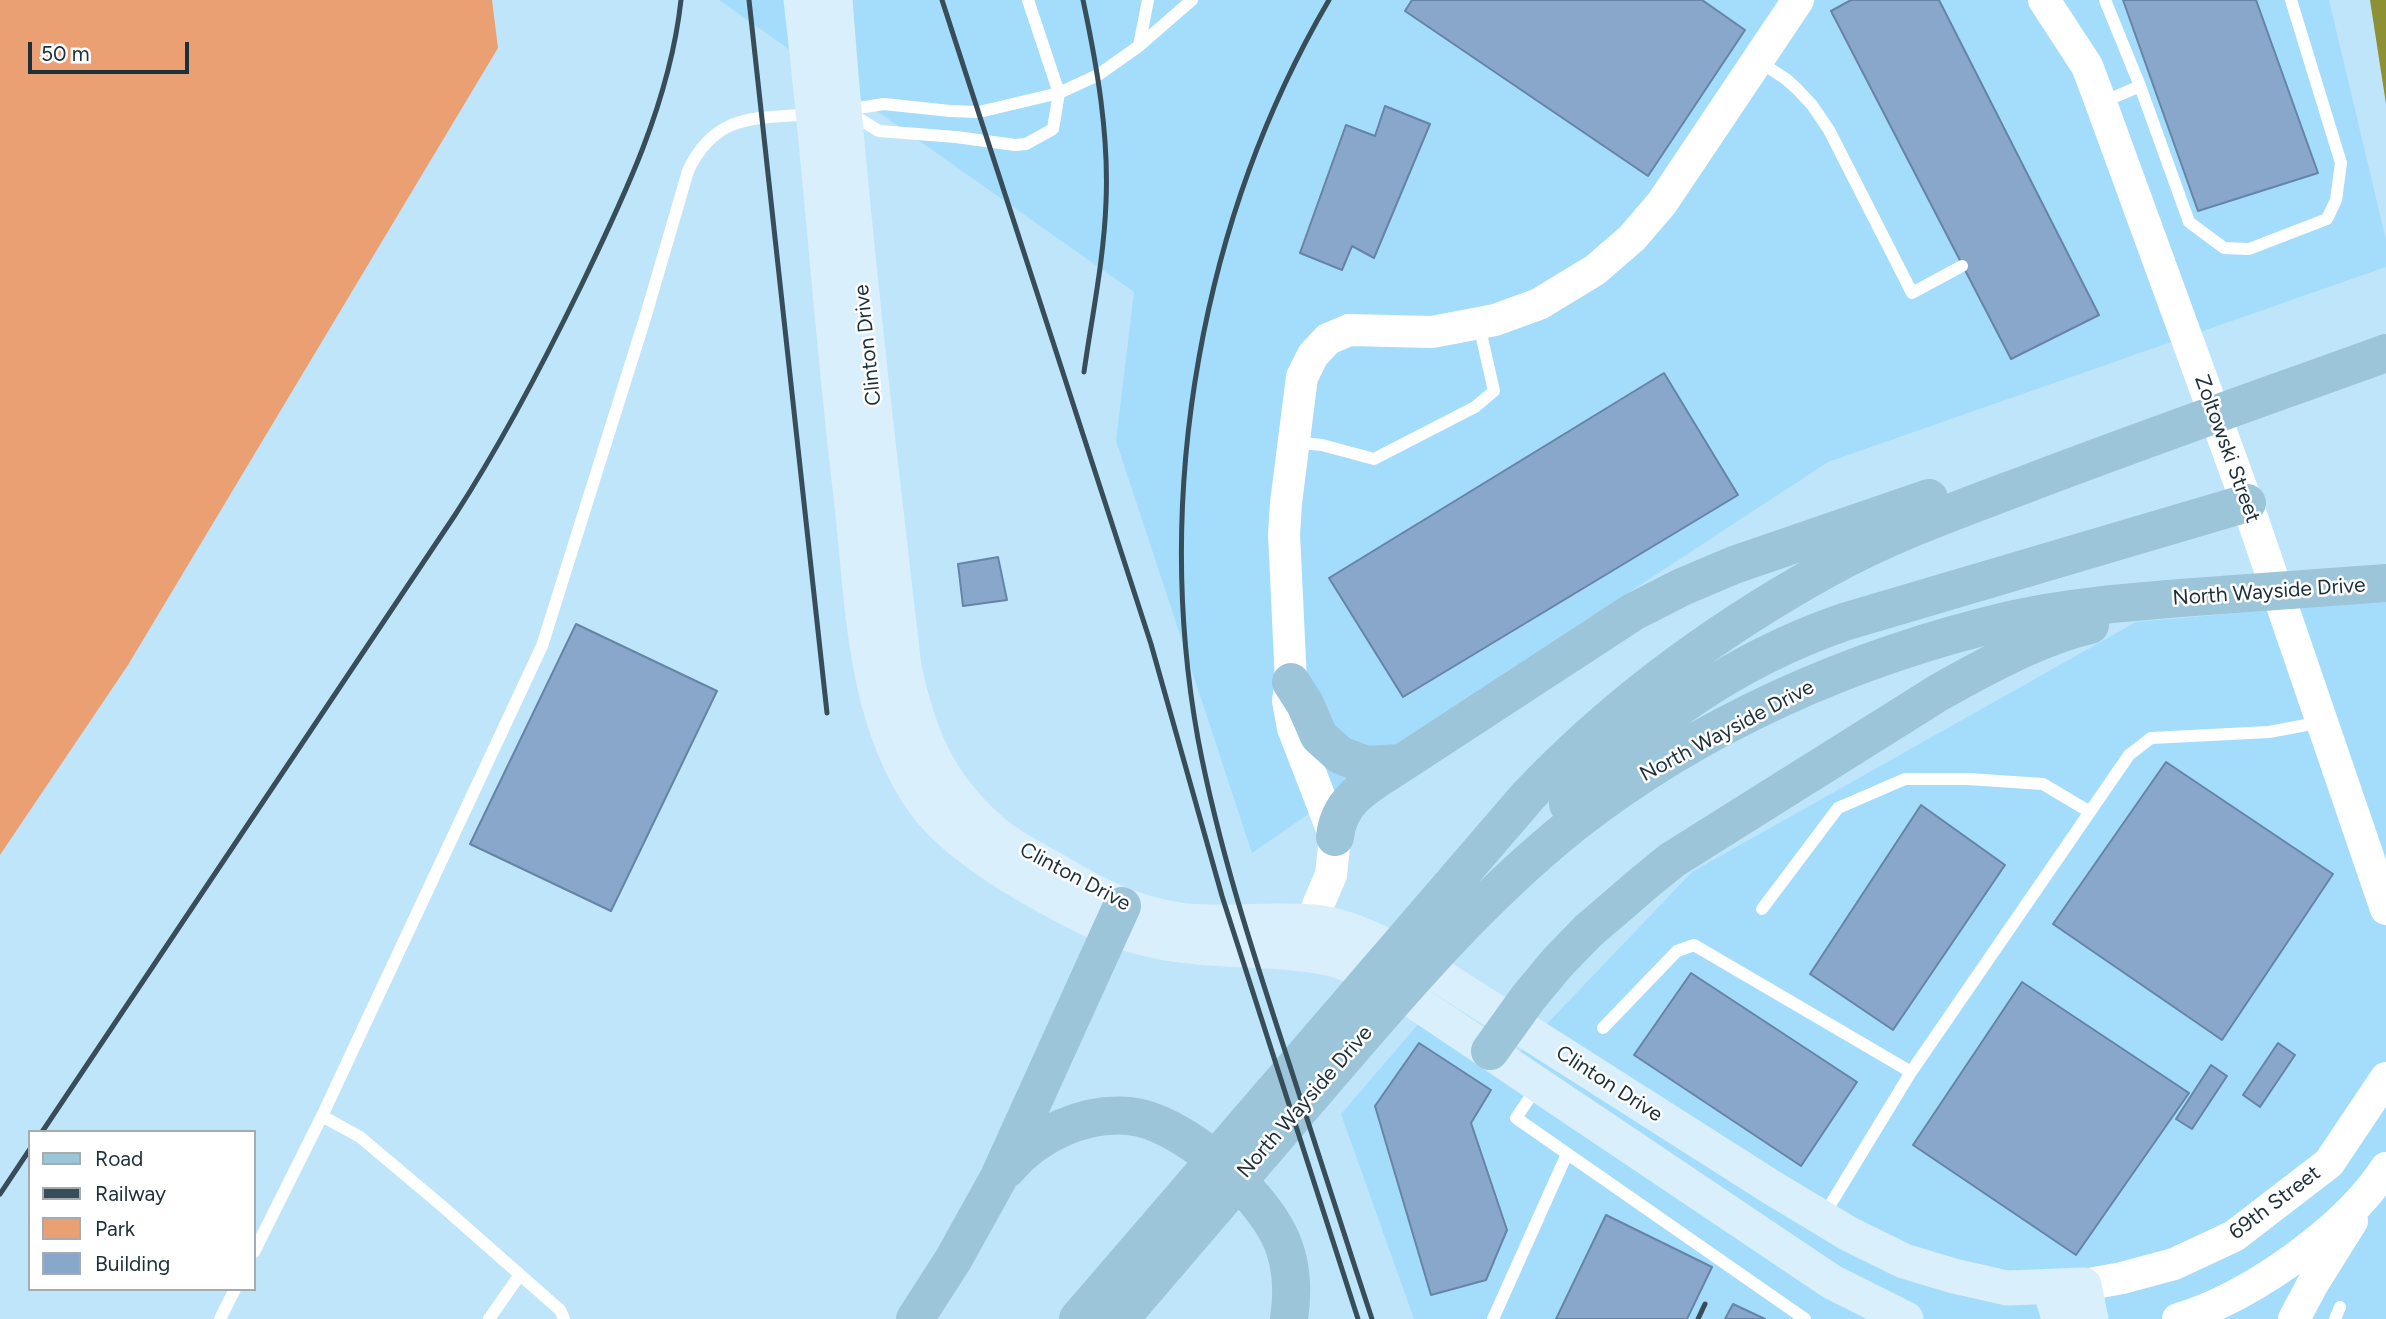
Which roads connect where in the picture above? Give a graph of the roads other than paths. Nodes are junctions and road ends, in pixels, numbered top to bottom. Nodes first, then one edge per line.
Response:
1 (800, 0) edge
2 (835, 0) edge
3 (1028, 0) edge
4 (1147, 0) edge
5 (1192, 0) edge
6 (1798, 0) edge
7 (2044, 0) edge
8 (2105, 0) edge
9 (2291, 0) edge
10 (1139, 46) junction
11 (1757, 61) junction
12 (2140, 86) junction
13 (1059, 93) junction
14 (2101, 103) junction
15 (830, 112) junction
16 (1962, 266) dead end
17 (1479, 324) junction
18 (2386, 353) edge
19 (1292, 442) junction
20 (2077, 465) junction
21 (2247, 503) junction
22 (2386, 583) edge
23 (2151, 607) junction
24 (1291, 682) junction
25 (2322, 722) junction
26 (1402, 763) junction
27 (2090, 812) junction
28 (1335, 837) junction
29 (1520, 844) junction
30 (1762, 909) dead end
31 (2386, 909) edge
32 (1117, 918) junction
33 (1315, 922) junction
34 (1325, 957) junction
35 (1603, 1028) dead end
36 (1500, 1036) junction
37 (1561, 1053) junction
38 (1911, 1072) junction
39 (2386, 1078) edge
40 (1540, 1084) junction
41 (322, 1116) junction
42 (1567, 1154) junction
43 (2383, 1172) edge
44 (998, 1179) junction
45 (1823, 1218) junction
46 (256, 1248) edge
47 (1157, 1251) junction
48 (1796, 1258) junction
49 (519, 1276) junction
50 (1832, 1282) junction
51 (2249, 1289) junction
52 (234, 1291) edge
53 (2064, 1297) edge
54 (220, 1319) edge
55 (489, 1319) edge
56 (564, 1319) edge
57 (915, 1319) edge
58 (1078, 1319) edge
59 (1120, 1319) edge
60 (1289, 1319) edge
61 (1493, 1319) edge
62 (1805, 1319) edge
63 (1886, 1319) edge
64 (1906, 1319) edge
65 (2091, 1319) edge
66 (2178, 1319) edge
67 (2215, 1319) edge
68 (2294, 1319) edge

1 - 15 main road, Clinton Drive
2 - 15 main road, Clinton Drive
3 - 13 lane
4 - 10 lane
5 - 10 lane
6 - 11 street
7 - 14 street, Zoltowski Street
8 - 12 lane
9 - 12 lane
10 - 13 lane
11 - 16 lane
11 - 17 street
12 - 14 lane
13 - 15 lane
13 - 15 lane
14 - 21 street, Zoltowski Street
15 - 32 main road, Clinton Drive
15 - 41 lane
17 - 19 street
17 - 19 lane
18 - 20 main road, North Wayside Drive
19 - 24 street
20 - 26 main road
20 - 29 main road, North Wayside Drive
21 - 25 street, Zoltowski Street
21 - 29 main road
22 - 23 main road, North Wayside Drive
23 - 29 main road, North Wayside Drive
23 - 36 main road
24 - 26 main road
24 - 28 street
25 - 27 lane
25 - 31 street, Zoltowski Street
26 - 28 main road
27 - 30 lane
27 - 38 lane
28 - 33 street
29 - 47 main road, North Wayside Drive
29 - 47 main road, North Wayside Drive
32 - 33 main road, Clinton Drive
32 - 34 main road, Clinton Drive
32 - 44 main road
33 - 34 street
33 - 36 main road, Clinton Drive
34 - 36 main road, Clinton Drive
35 - 38 lane
36 - 37 main road, Clinton Drive
36 - 40 main road, Clinton Drive
37 - 40 main road
37 - 45 main road, Clinton Drive
38 - 45 lane
39 - 53 street, 69th Street
40 - 42 lane
40 - 48 main road, Clinton Drive
41 - 46 lane
41 - 49 lane
42 - 61 lane
42 - 62 lane
43 - 51 street
43 - 68 street
44 - 57 main road
44 - 60 main road
45 - 48 main road
45 - 53 main road, Clinton Drive
47 - 58 main road, North Wayside Drive
47 - 59 main road, North Wayside Drive
48 - 50 main road, Clinton Drive
49 - 55 lane
49 - 56 lane
50 - 63 street
50 - 64 main road, Clinton Drive
51 - 66 street
51 - 67 street
52 - 54 lane
53 - 65 main road

